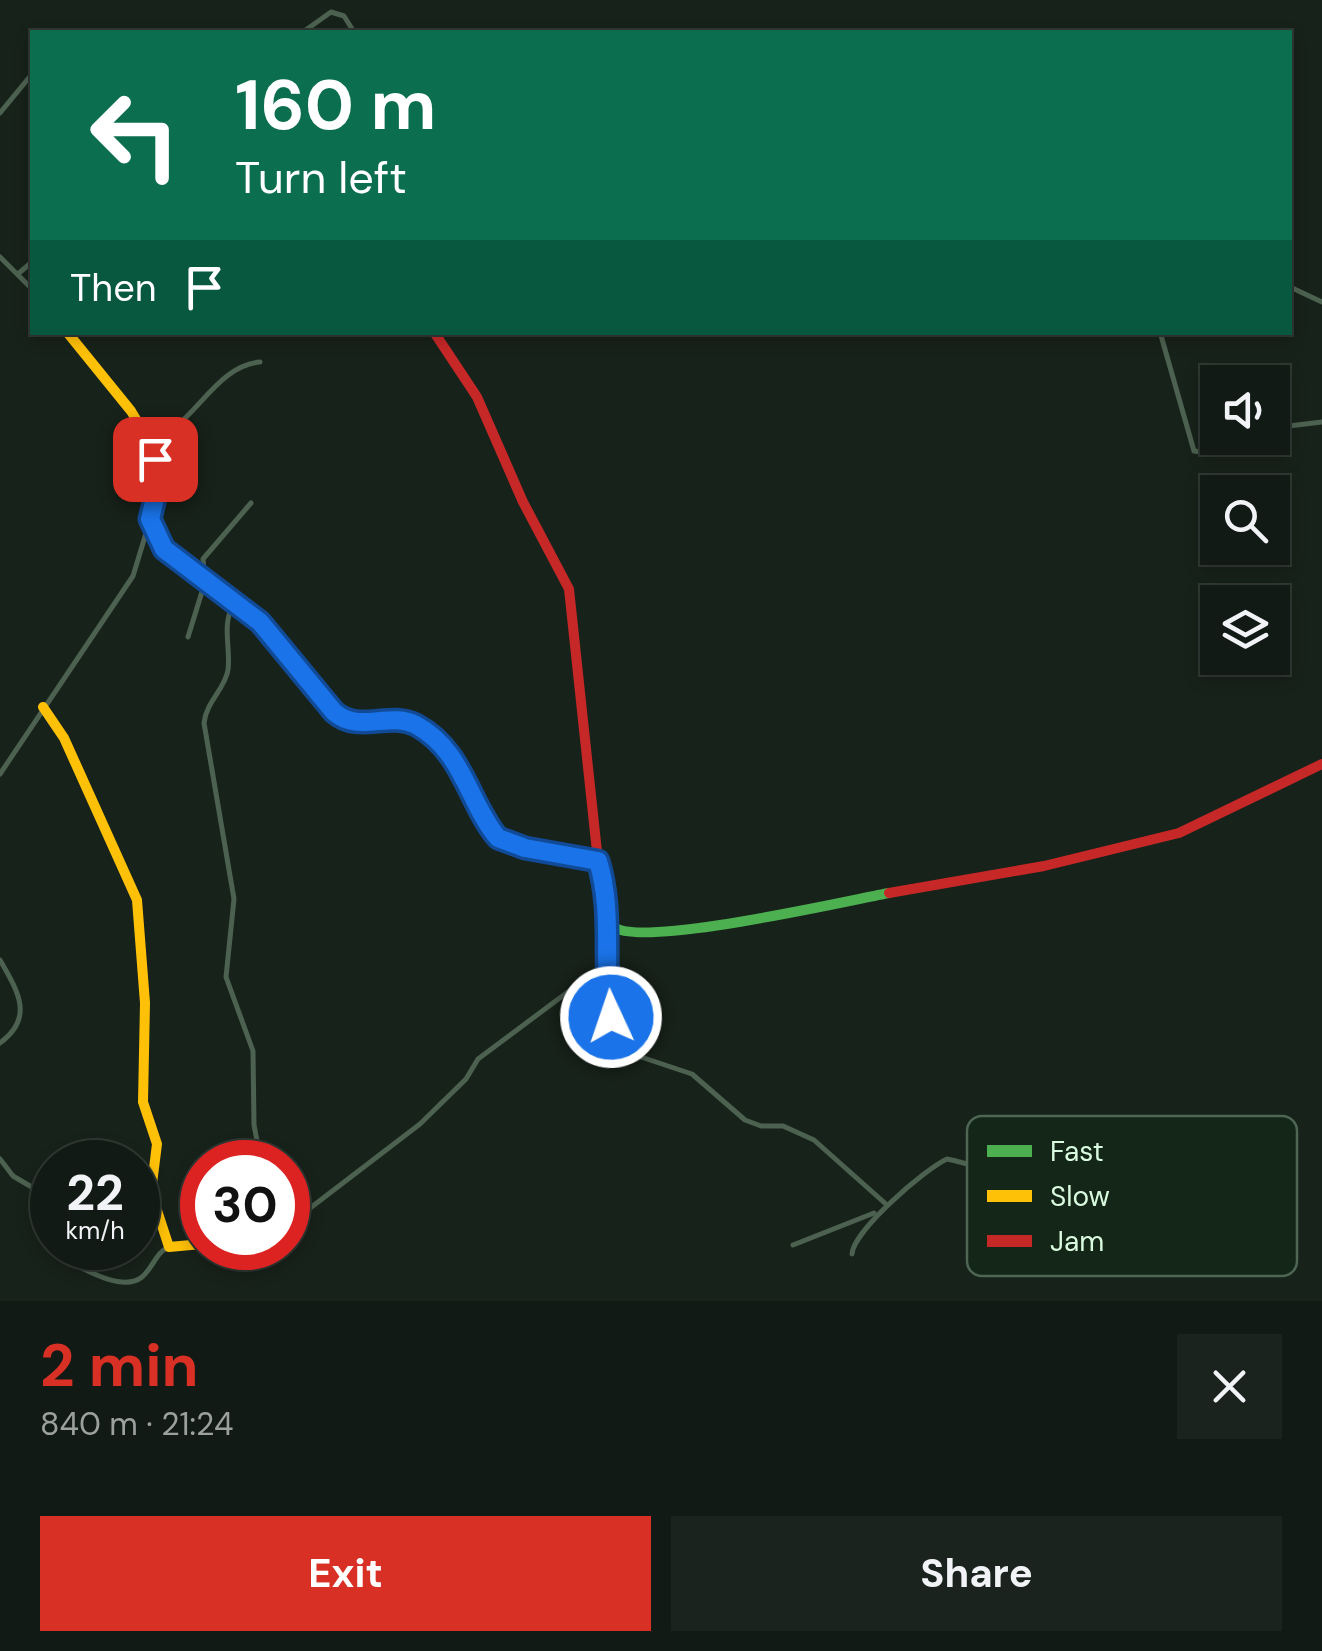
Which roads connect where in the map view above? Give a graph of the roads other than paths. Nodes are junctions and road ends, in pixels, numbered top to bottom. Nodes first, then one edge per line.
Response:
1 (306, 30) edge
2 (353, 30) edge
3 (30, 76) edge
4 (0, 114) edge
5 (0, 257) edge
6 (30, 264) edge
7 (19, 273) junction
8 (30, 287) edge
9 (1292, 288) edge
10 (1322, 302) edge
11 (69, 335) edge
12 (438, 335) edge
13 (1161, 335) edge
14 (260, 362) dead end
15 (1322, 422) edge
16 (1290, 426) edge
17 (150, 442) junction
18 (1200, 452) edge
19 (251, 503) dead end
20 (150, 519) junction
21 (204, 582) junction
22 (234, 604) junction
23 (188, 638) dead end
24 (43, 707) junction
25 (1322, 764) edge
26 (0, 774) edge
27 (598, 861) junction
28 (610, 924) junction
29 (0, 960) edge
30 (609, 961) junction
31 (0, 1043) edge
32 (257, 1140) edge
33 (0, 1158) edge
34 (967, 1163) edge
35 (30, 1186) edge
36 (888, 1205) junction
37 (310, 1208) edge
38 (876, 1212) junction
39 (793, 1245) dead end
40 (180, 1247) edge
41 (168, 1248) junction
42 (160, 1250) edge
43 (852, 1254) dead end
44 (92, 1270) edge
45 (146, 1270) edge

1 - 2 street
3 - 4 street
5 - 7 street
6 - 7 street
7 - 8 street
9 - 10 street
11 - 17 street
12 - 27 street
13 - 18 street
14 - 17 street
15 - 16 street
17 - 20 street
19 - 21 street
20 - 21 street
20 - 24 street
21 - 22 street
21 - 23 street
22 - 27 street
22 - 32 street
24 - 26 street
24 - 41 street
25 - 28 street
27 - 28 street
28 - 30 street
29 - 31 street
30 - 36 street
30 - 37 street
33 - 35 street
34 - 36 street
36 - 38 street
38 - 39 street
38 - 43 street
40 - 41 street
41 - 42 street
44 - 45 street

